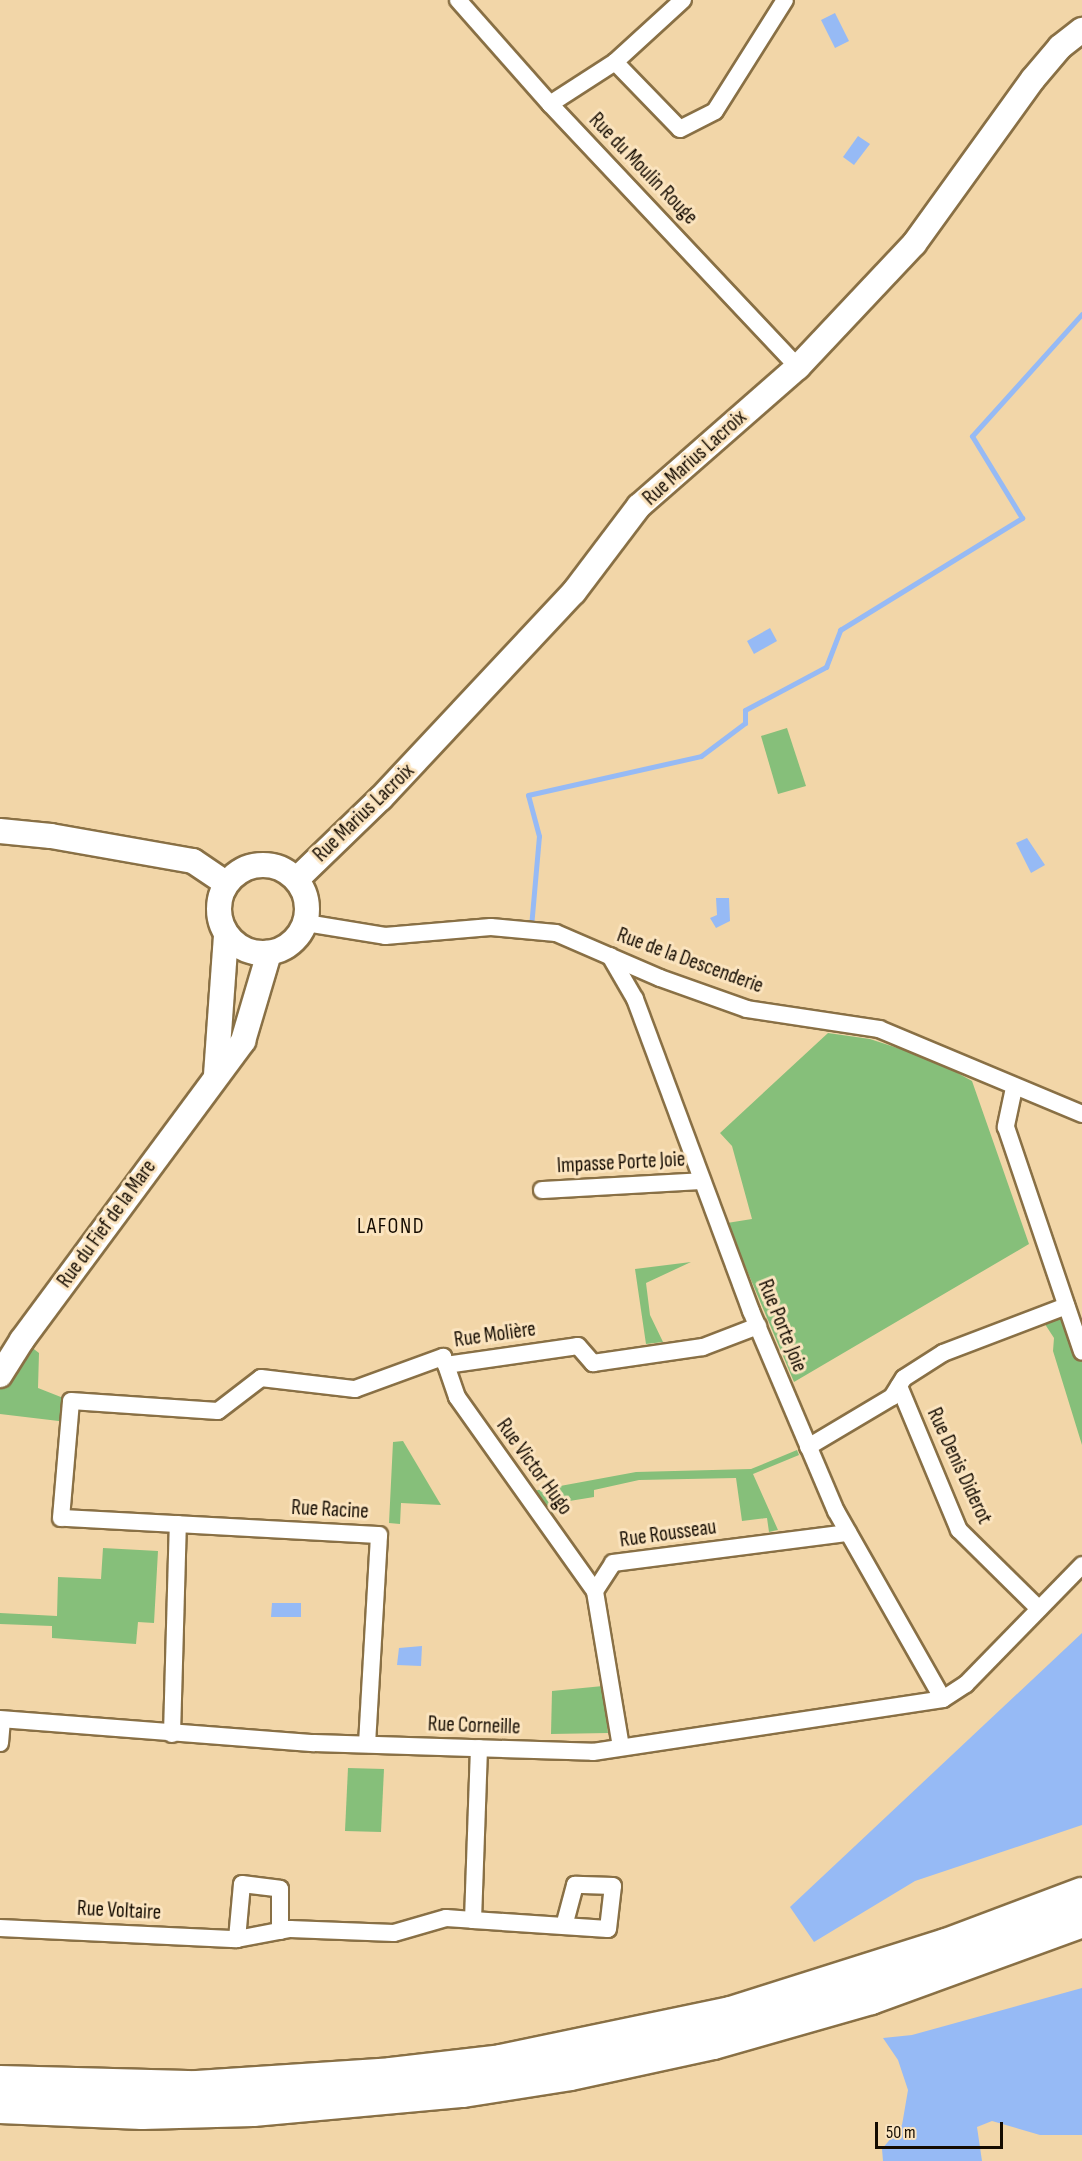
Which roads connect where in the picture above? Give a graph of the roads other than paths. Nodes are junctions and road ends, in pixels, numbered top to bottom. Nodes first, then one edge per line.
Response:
1 (458, 0) edge
2 (683, 0) edge
3 (785, 0) edge
4 (1082, 30) edge
5 (615, 62) junction
6 (550, 104) junction
7 (798, 367) junction
8 (0, 831) edge
9 (297, 879) junction
10 (226, 883) junction
11 (306, 923) junction
12 (226, 934) junction
13 (269, 953) junction
14 (610, 956) junction
15 (216, 1074) junction
16 (1014, 1088) junction
17 (1082, 1114) edge
18 (702, 1181) junction
19 (542, 1190) dead end
20 (1066, 1306) junction
21 (758, 1326) junction
22 (1082, 1351) edge
23 (446, 1365) junction
24 (0, 1376) edge
25 (899, 1386) junction
26 (67, 1422) joint
27 (808, 1447) junction
28 (178, 1524) junction
29 (848, 1533) junction
30 (614, 1563) junction
31 (1082, 1565) edge
32 (579, 1568) junction
33 (595, 1591) junction
34 (1039, 1609) junction
35 (943, 1699) junction
36 (1, 1720) edge
37 (172, 1734) junction
38 (0, 1743) edge
39 (367, 1744) junction
40 (621, 1747) junction
41 (479, 1748) junction
42 (1082, 1894) edge
43 (472, 1920) junction
44 (1082, 1921) edge
45 (564, 1926) dead end
46 (0, 1928) edge
47 (279, 1931) junction
48 (237, 1939) junction
49 (0, 2082) edge
50 (0, 2108) edge

1 - 6 street, Rue du Moulin Rouge
2 - 5 street
3 - 5 street
4 - 7 main road, Rue Marius Lacroix
5 - 6 street
6 - 7 street, Rue du Moulin Rouge
7 - 9 main road, Rue Marius Lacroix
8 - 10 main road
9 - 10 main road
9 - 11 main road
10 - 12 main road
11 - 13 main road
11 - 14 street, Rue de la Descenderie
12 - 13 main road
12 - 15 main road
13 - 15 main road, Rue du Fief de la Mare
14 - 16 street, Rue de la Descenderie
14 - 18 street, Rue Porte Joie
15 - 24 main road, Rue du Fief de la Mare
16 - 17 street, Rue de la Descenderie
16 - 20 street
18 - 19 street, Impasse Porte Joie
18 - 21 street, Rue Porte Joie
20 - 22 street
20 - 25 street
21 - 23 street, Rue Molière
21 - 27 street, Rue Porte Joie
23 - 26 street, Rue Molière
23 - 32 street, Rue Victor Hugo
25 - 27 street
25 - 34 street, Rue Denis Diderot
26 - 28 street, Rue Racine
27 - 29 street, Rue Porte Joie
28 - 37 street
28 - 39 street, Rue Racine
29 - 30 street, Rue Rousseau
29 - 35 street, Rue Porte Joie
30 - 32 street
30 - 33 street, Rue Rousseau
31 - 34 street
32 - 33 street, Rue Victor Hugo
33 - 40 street
34 - 35 street
35 - 40 street, Rue Corneille
36 - 37 street, Rue Corneille
36 - 38 street
37 - 39 street, Rue Corneille
39 - 41 street, Rue Corneille
40 - 41 street, Rue Corneille
41 - 43 street
42 - 49 highway
43 - 45 street, Rue Voltaire
43 - 47 street, Rue Voltaire
44 - 50 highway
46 - 48 street, Rue Voltaire
47 - 48 street, Rue Voltaire
47 - 48 street

